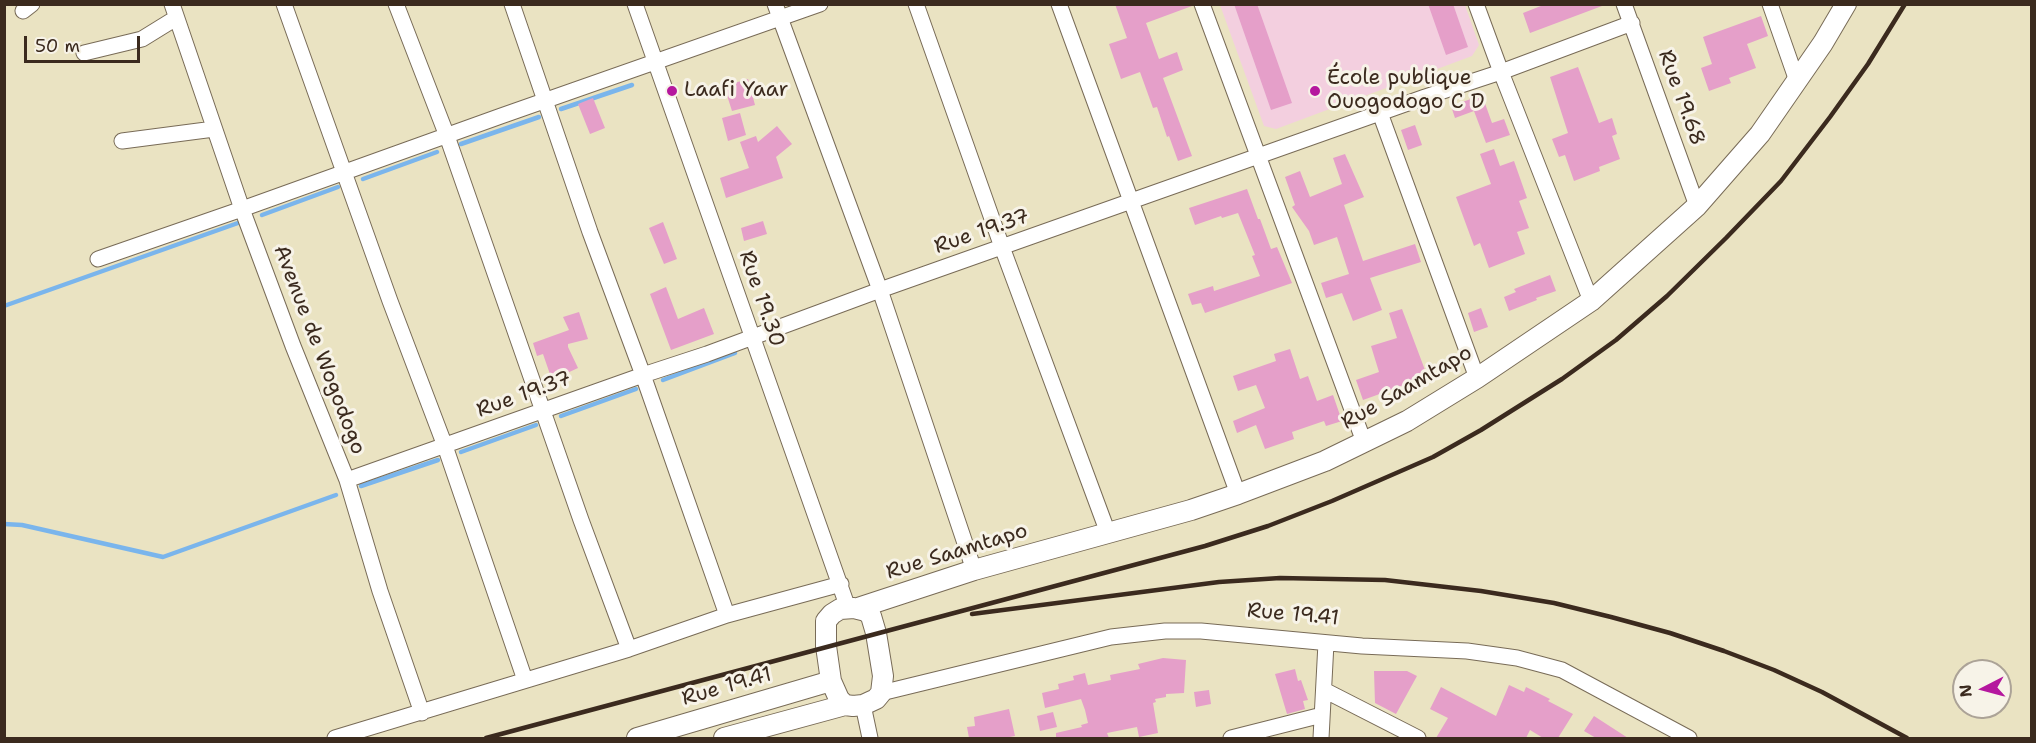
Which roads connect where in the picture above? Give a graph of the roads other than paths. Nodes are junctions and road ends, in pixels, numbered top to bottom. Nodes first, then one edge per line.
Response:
1 (285, 4) edge
2 (396, 4) edge
3 (512, 4) edge
4 (635, 4) edge
5 (820, 4) edge
6 (916, 4) edge
7 (1059, 4) edge
8 (1202, 4) edge
9 (1476, 4) edge
10 (1624, 4) edge
11 (1770, 4) edge
12 (1846, 4) edge
13 (174, 11) edge
14 (778, 12) edge
15 (1632, 23) junction
16 (84, 53) dead end
17 (656, 62) junction
18 (1501, 72) junction
19 (1797, 81) junction
20 (546, 101) junction
21 (1380, 113) junction
22 (214, 129) junction
23 (447, 136) junction
24 (122, 141) dead end
25 (1257, 156) junction
26 (344, 172) junction
27 (1131, 201) junction
28 (1697, 206) junction
29 (242, 209) junction
30 (1002, 247) junction
31 (98, 259) dead end
32 (880, 290) junction
33 (1591, 301) junction
34 (752, 336) junction
35 (643, 375) junction
36 (1477, 378) junction
37 (544, 410) junction
38 (1364, 442) junction
39 (445, 446) junction
40 (347, 480) junction
41 (1238, 494) junction
42 (1108, 533) junction
43 (974, 570) junction
44 (841, 584) junction
45 (853, 608) junction
46 (727, 615) junction
47 (1326, 643) junction
48 (629, 649) junction
49 (525, 680) junction
50 (831, 681) junction
51 (1324, 690) junction
52 (880, 693) junction
53 (854, 705) junction
54 (422, 713) junction
55 (1322, 715) junction
56 (335, 738) edge
57 (637, 738) edge
58 (724, 738) edge
59 (870, 738) edge
60 (1231, 738) edge
61 (1322, 738) edge
62 (1418, 738) edge
63 (1689, 738) edge

1 - 26 street
2 - 23 street
3 - 20 street
4 - 17 street, Rue 19.30
5 - 14 street
6 - 30 street
7 - 27 street
8 - 25 street
9 - 18 street
10 - 15 street, Rue 19.68
11 - 19 street
12 - 19 main road, Rue Saamtapo
13 - 16 street
13 - 22 street, Avenue de Wogodogo
14 - 17 street
14 - 32 street
15 - 18 street, Rue 19.37
15 - 28 street, Rue 19.68
17 - 20 street
17 - 34 street, Rue 19.30
18 - 21 street, Rue 19.37
18 - 33 street
19 - 28 main road, Rue Saamtapo
20 - 23 street
20 - 35 street
21 - 25 street, Rue 19.37
21 - 36 street
22 - 24 street
22 - 29 street, Avenue de Wogodogo
23 - 26 street
23 - 37 street
25 - 27 street, Rue 19.37
25 - 38 street
26 - 29 street
26 - 39 street
27 - 30 street, Rue 19.37
27 - 41 street
28 - 33 main road, Rue Saamtapo
29 - 31 street
29 - 40 street, Avenue de Wogodogo
30 - 32 street, Rue 19.37
30 - 42 street
32 - 34 street, Rue 19.37
32 - 43 street
33 - 36 main road, Rue Saamtapo
34 - 35 street, Rue 19.37
34 - 44 street, Rue 19.30
35 - 37 street, Rue 19.37
35 - 46 street
36 - 38 main road, Rue Saamtapo
37 - 39 street, Rue 19.37
37 - 48 street
38 - 41 main road, Rue Saamtapo
39 - 40 street, Rue 19.37
39 - 49 street
40 - 54 street, Avenue de Wogodogo
41 - 42 main road, Rue Saamtapo
42 - 43 main road, Rue Saamtapo
43 - 45 main road, Rue Saamtapo
44 - 45 street, Rue 19.30
44 - 46 street
45 - 50 main road, Rue Saamtapo
45 - 52 main road
46 - 48 street
47 - 51 street
47 - 52 street, Rue 19.41
47 - 63 street, Rue 19.41
48 - 49 street
49 - 54 street
50 - 53 main road
50 - 57 main road, Rue 19.41
51 - 55 street
51 - 62 street
52 - 53 main road
53 - 58 main road
53 - 59 street
54 - 56 street
55 - 60 street
55 - 61 street

